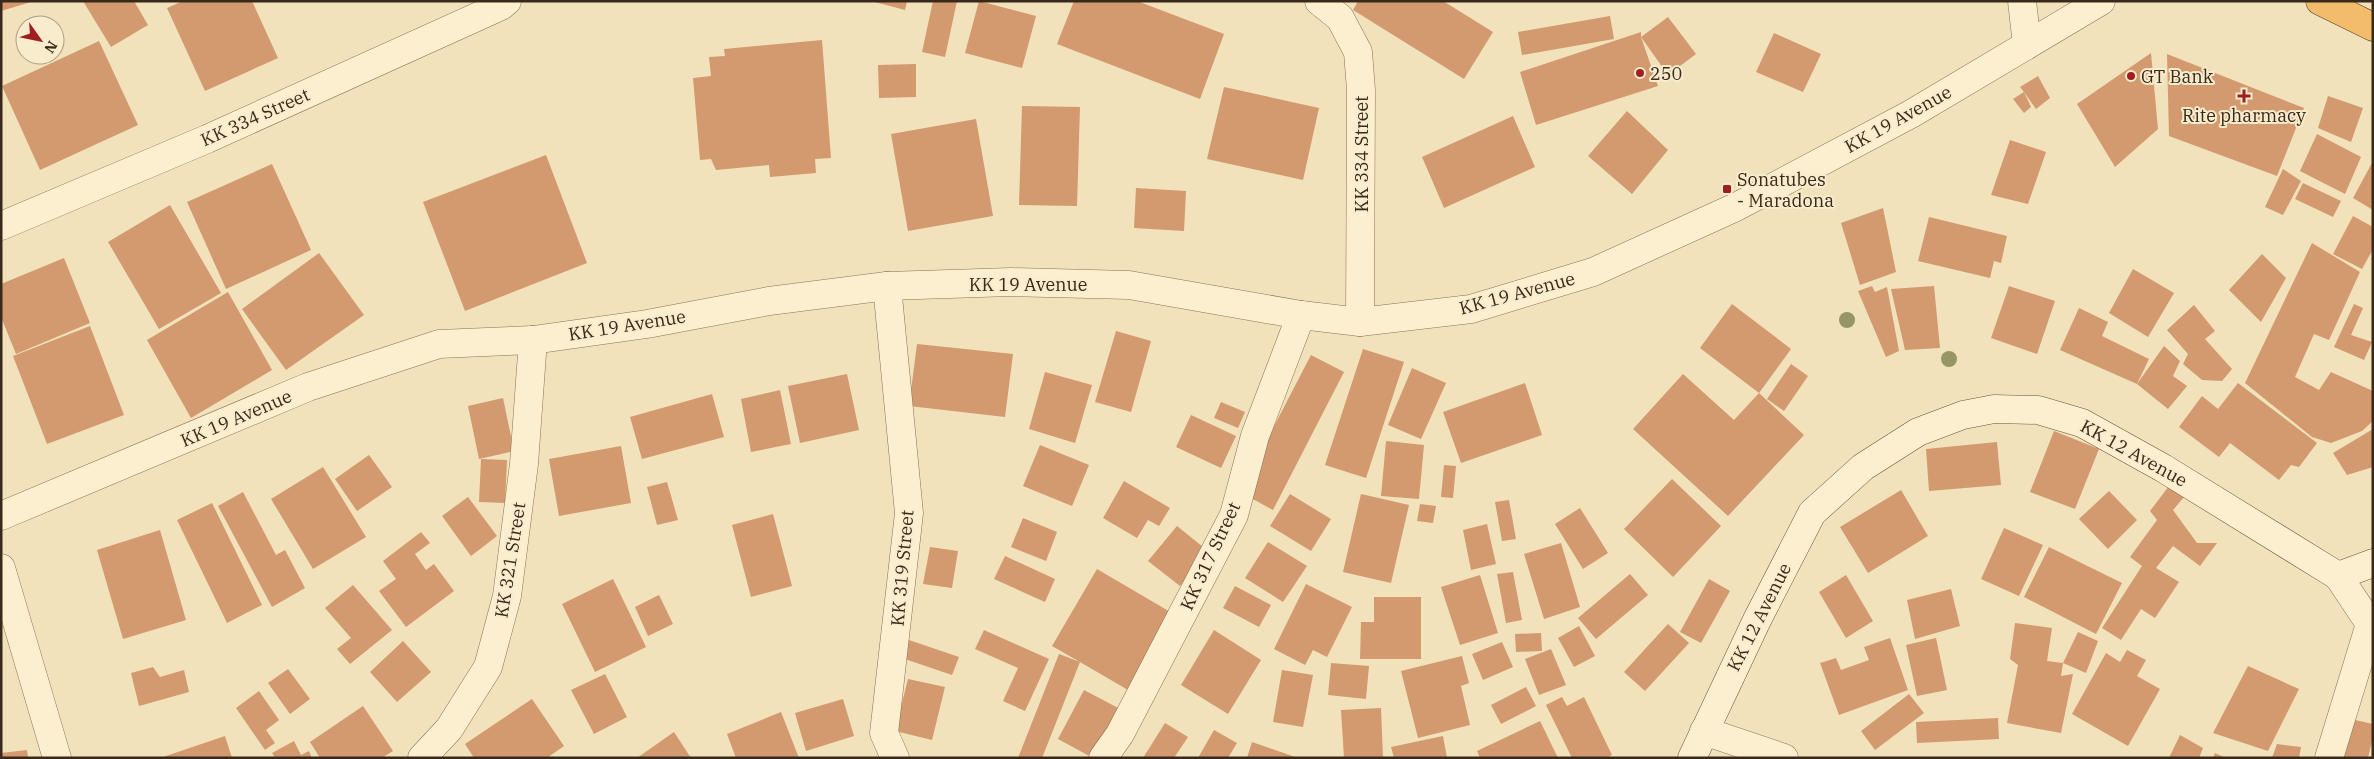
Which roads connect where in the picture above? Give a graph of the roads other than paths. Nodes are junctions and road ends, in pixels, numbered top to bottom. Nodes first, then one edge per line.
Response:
1 (507, 1) edge
2 (1319, 1) edge
3 (2022, 1) edge
4 (2102, 1) edge
5 (2320, 1) edge
6 (2373, 27) edge
7 (2027, 45) junction
8 (1, 226) edge
9 (886, 286) junction
10 (1302, 315) junction
11 (1360, 322) junction
12 (533, 340) junction
13 (1, 516) edge
14 (2373, 563) edge
15 (1, 568) edge
16 (2338, 576) junction
17 (2371, 624) edge
18 (1704, 731) junction
19 (57, 758) edge
20 (422, 758) edge
21 (895, 758) edge
22 (1103, 758) edge
23 (1692, 758) edge
24 (1784, 758) edge
25 (2329, 758) edge

1 - 8 street, KK 334 Street
2 - 11 street, KK 334 Street
3 - 7 street
4 - 7 street, KK 19 Avenue
5 - 6 highway
7 - 11 street, KK 19 Avenue
9 - 10 street, KK 19 Avenue
9 - 12 street, KK 19 Avenue
9 - 21 street, KK 319 Street
10 - 11 street, KK 19 Avenue
10 - 22 street, KK 317 Street
12 - 13 street, KK 19 Avenue
12 - 20 street, KK 321 Street
14 - 16 street
15 - 19 street
16 - 17 street
16 - 18 street, KK 12 Avenue
17 - 25 street
18 - 23 street, KK 12 Avenue
18 - 24 street

